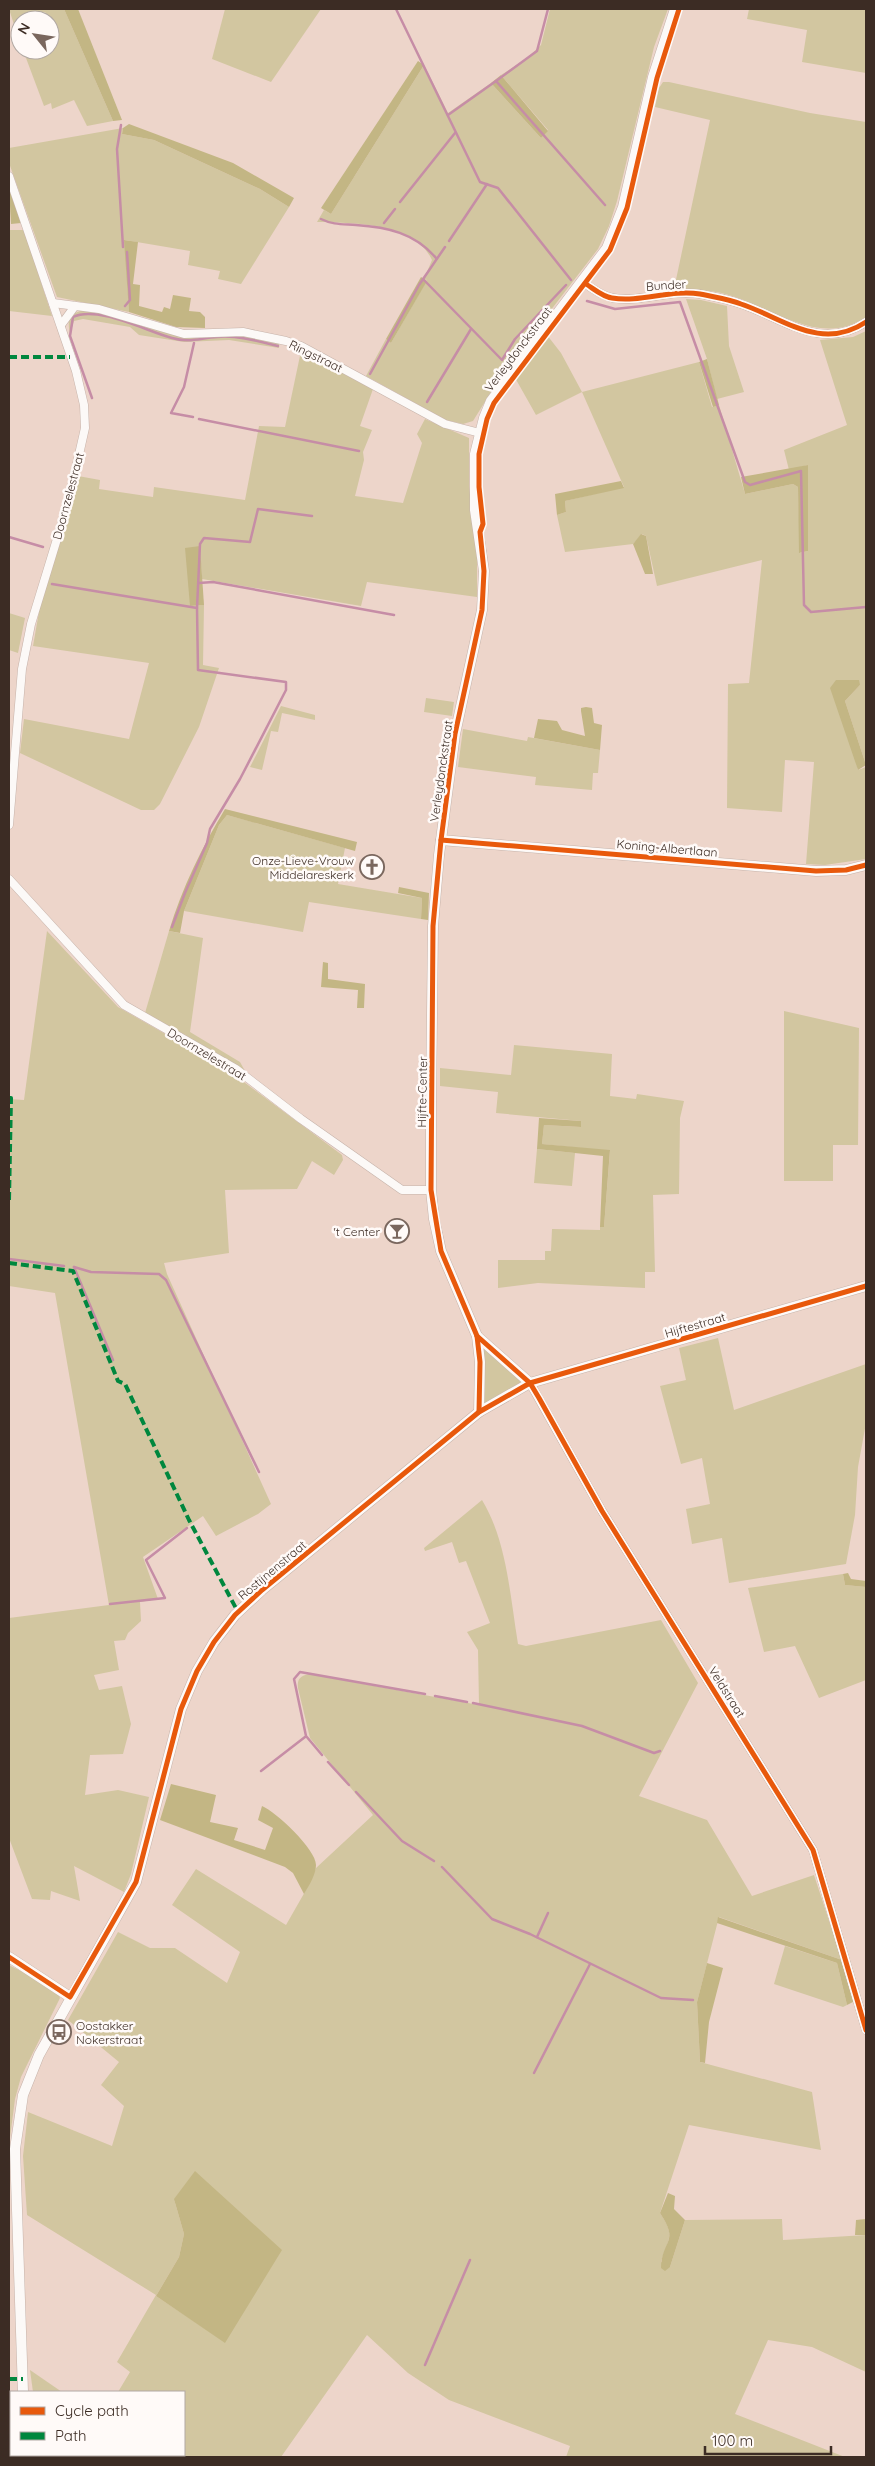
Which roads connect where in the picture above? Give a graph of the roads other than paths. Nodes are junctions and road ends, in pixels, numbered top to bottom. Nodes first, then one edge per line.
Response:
1 (674, 9) edge
2 (9, 176) edge
3 (583, 282) junction
4 (53, 304) junction
5 (76, 306) junction
6 (866, 322) edge
7 (61, 325) junction
8 (480, 433) junction
9 (9, 825) edge
10 (441, 840) junction
11 (866, 866) edge
12 (9, 879) edge
13 (430, 1190) junction
14 (866, 1286) edge
15 (477, 1336) junction
16 (530, 1383) junction
17 (479, 1412) junction
18 (9, 1957) edge
19 (70, 1997) junction
20 (866, 2030) edge
21 (23, 2391) edge

1 - 3 street, Verleydonckstraat
2 - 4 street, Doornzelestraat
3 - 6 street, Bunder
3 - 8 street, Verleydonckstraat
4 - 5 street, Ringstraat
4 - 7 street, Doornzelestraat
5 - 7 street
5 - 8 street, Ringstraat
7 - 9 street, Doornzelestraat
8 - 10 street, Verleydonckstraat
10 - 11 street, Koning-Albertlaan
10 - 13 street, Hijfte-Center
12 - 13 street, Doornzelestraat
13 - 15 street, Hijfte-Center
14 - 16 street, Hijftestraat
15 - 16 street, Hijfte-Center
15 - 17 street, Hijfte-Center
16 - 17 street, Rostijnenstraat
16 - 20 street, Veldstraat
17 - 19 street, Rostijnenstraat
18 - 19 street
19 - 21 street, Rostijnenstraat

